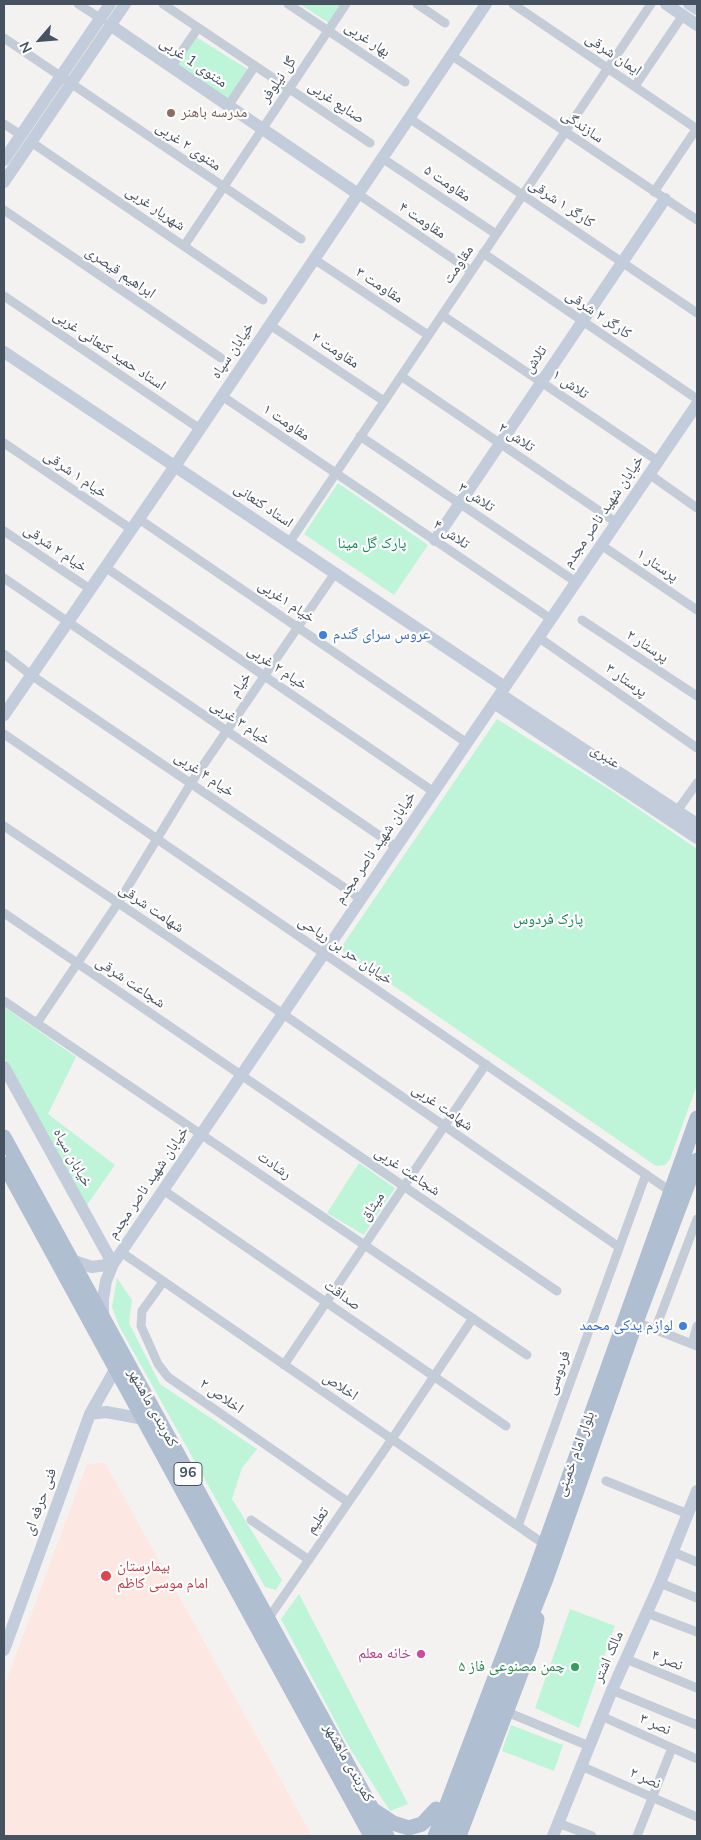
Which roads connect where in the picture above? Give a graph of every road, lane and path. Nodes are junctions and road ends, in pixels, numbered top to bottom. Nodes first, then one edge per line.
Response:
1 (78, 4) edge
2 (110, 4) edge
3 (124, 4) edge
4 (163, 4) edge
5 (288, 4) edge
6 (346, 4) edge
7 (417, 4) edge
8 (486, 4) edge
9 (513, 4) edge
10 (651, 4) edge
11 (666, 4) edge
12 (697, 9) edge
13 (686, 10) edge
14 (105, 22) junction
15 (445, 23) dead end
16 (697, 25) edge
17 (198, 28) junction
18 (328, 30) junction
19 (4, 38) edge
20 (451, 56) junction
21 (255, 66) junction
22 (171, 67) junction
23 (608, 68) junction
24 (65, 80) junction
25 (405, 82) dead end
26 (635, 86) junction
27 (289, 89) junction
28 (228, 106) junction
29 (409, 118) junction
30 (4, 124) edge
31 (697, 128) edge
32 (262, 129) junction
33 (565, 132) junction
34 (26, 138) junction
35 (370, 142) dead end
36 (382, 158) junction
37 (4, 160) edge
38 (4, 182) edge
39 (224, 187) junction
40 (358, 194) junction
41 (523, 195) junction
42 (660, 195) junction
43 (4, 210) edge
44 (697, 220) edge
45 (496, 234) junction
46 (301, 239) dead end
47 (184, 246) junction
48 (483, 253) junction
49 (314, 259) junction
50 (622, 262) junction
51 (471, 271) junction
52 (4, 296) edge
53 (263, 300) dead end
54 (697, 313) edge
55 (442, 315) junction
56 (583, 321) junction
57 (270, 325) junction
58 (428, 335) junction
59 (4, 352) edge
60 (221, 358) dead end
61 (401, 376) junction
62 (541, 382) junction
63 (222, 396) junction
64 (384, 400) junction
65 (696, 405) edge
66 (200, 429) junction
67 (360, 436) junction
68 (4, 443) edge
69 (500, 444) junction
70 (658, 461) junction
71 (175, 466) junction
72 (336, 473) junction
73 (650, 474) junction
74 (460, 503) junction
75 (697, 508) edge
76 (616, 522) junction
77 (135, 524) junction
78 (4, 531) edge
79 (435, 540) junction
80 (289, 542) junction
81 (601, 545) junction
82 (105, 567) junction
83 (335, 573) junction
84 (4, 578) edge
85 (576, 582) junction
86 (90, 589) junction
87 (697, 610) edge
88 (551, 619) junction
89 (582, 620) dead end
90 (68, 621) junction
91 (298, 627) junction
92 (538, 638) junction
93 (4, 654) edge
94 (31, 675) junction
95 (264, 676) junction
96 (500, 695) junction
97 (697, 696) edge
98 (4, 715) edge
99 (227, 730) junction
100 (4, 734) edge
101 (467, 743) junction
102 (697, 748) edge
103 (191, 783) junction
104 (697, 783) edge
105 (434, 792) junction
106 (677, 811) junction
107 (697, 824) edge
108 (4, 826) edge
109 (697, 838) edge
110 (157, 839) junction
111 (396, 847) junction
112 (361, 899) junction
113 (118, 903) junction
114 (4, 913) edge
115 (324, 953) junction
116 (78, 964) junction
117 (4, 1001) edge
118 (282, 1014) junction
119 (38, 1024) junction
120 (486, 1064) junction
121 (4, 1067) edge
122 (241, 1075) junction
123 (697, 1118) edge
124 (444, 1126) junction
125 (202, 1134) junction
126 (4, 1137) edge
127 (697, 1160) edge
128 (4, 1164) edge
129 (646, 1174) junction
130 (404, 1186) junction
131 (163, 1190) junction
132 (670, 1191) junction
133 (697, 1221) edge
134 (364, 1245) junction
135 (619, 1247) junction
136 (121, 1252) junction
137 (71, 1260) junction
138 (113, 1264) junction
139 (163, 1282) junction
140 (557, 1291) dead end
141 (326, 1302) junction
142 (103, 1318) junction
143 (473, 1318) junction
144 (636, 1322) junction
145 (697, 1326) edge
146 (655, 1330) junction
147 (694, 1345) edge
148 (527, 1356) dead end
149 (284, 1365) junction
150 (116, 1368) junction
151 (434, 1376) junction
152 (90, 1414) junction
153 (144, 1419) junction
154 (506, 1426) dead end
155 (392, 1439) junction
156 (606, 1481) dead end
157 (697, 1491) edge
158 (348, 1502) junction
159 (692, 1509) edge
160 (251, 1520) dead end
161 (518, 1526) junction
162 (544, 1544) junction
163 (673, 1552) junction
164 (309, 1560) junction
165 (697, 1562) edge
166 (540, 1576) junction
167 (660, 1583) junction
168 (697, 1598) edge
169 (647, 1613) junction
170 (268, 1619) junction
171 (697, 1632) edge
172 (4, 1650) edge
173 (626, 1659) junction
174 (697, 1687) edge
175 (612, 1690) junction
176 (506, 1712) junction
177 (601, 1716) junction
178 (697, 1725) edge
179 (589, 1746) junction
180 (672, 1748) junction
181 (697, 1759) edge
182 (581, 1766) junction
183 (458, 1792) junction
184 (652, 1798) junction
185 (436, 1809) junction
186 (374, 1810) junction
187 (697, 1817) edge
188 (558, 1823) junction
189 (371, 1836) edge
190 (387, 1836) edge
191 (427, 1836) edge
192 (436, 1836) edge
193 (447, 1836) edge
194 (459, 1836) edge
195 (553, 1836) edge
196 (592, 1836) edge
197 (637, 1836) edge

1 - 14 street
2 - 14 street
3 - 14 street
4 - 17 street, صنایع غربی
5 - 18 street, بهار غربی
6 - 18 street, گل نیلوفر
7 - 15 street
8 - 20 street, خیابان سپاه
9 - 23 street, ایمان شرقی
10 - 23 street, مقاومت
11 - 13 street
12 - 13 street
13 - 16 street
13 - 26 street
14 - 22 street, مثنوی 1 غربی
14 - 24 street
17 - 21 street, صنایع غربی
17 - 22 street
18 - 25 street, بهار غربی
18 - 27 street, گل نیلوفر
19 - 24 street, مثنوی ۲ غربی
20 - 29 street, خیابان سپاه
20 - 33 street, سازندگی
21 - 27 street, صنایع غربی
21 - 28 street
22 - 28 street, مثنوی 1 غربی
23 - 26 street, ایمان شرقی
23 - 33 street, مقاومت
24 - 34 street
24 - 39 street, مثنوی ۲ غربی
26 - 31 street, ایمان شرقی
27 - 32 street, گل نیلوفر
27 - 35 street, صنایع غربی
28 - 32 street, مثنوی 1 غربی
29 - 36 street, خیابان سپاه
29 - 41 street, کارگر ۱ شرقی
30 - 34 street, شهریار غربی
31 - 42 street
32 - 39 street, گل نیلوفر
32 - 40 street, مثنوی 1 غربی
33 - 41 street, مقاومت
33 - 42 street, سازندگی
34 - 37 street
34 - 38 street
34 - 47 street, شهریار غربی
36 - 40 street, خیابان سپاه
36 - 45 street, مقاومت ۵
39 - 46 street, مثنوی ۲ غربی
39 - 47 street, گل نیلوفر
40 - 49 street, خیابان سپاه
40 - 51 street, مقاومت ۴
41 - 45 street, مقاومت
41 - 50 street, کارگر ۱ شرقی
42 - 44 street, سازندگی
42 - 50 street, تلاش
43 - 60 street, ابراهیم قیصری
45 - 48 street, مقاومت
47 - 53 street, شهریار غربی
48 - 51 street, مقاومت
48 - 56 street, کارگر ۲ شرقی
49 - 57 street, خیابان سپاه
49 - 58 street, مقاومت ۳
50 - 54 street, کارگر ۱ شرقی
50 - 56 street, تلاش
51 - 55 street, مقاومت
52 - 66 street, استاد حمید کنعانی غربی
55 - 58 street, مقاومت
55 - 62 street, تلاش ۱
56 - 62 street, تلاش
56 - 65 street, کارگر ۲ شرقی
57 - 63 street, خیابان سپاه
57 - 64 street, مقاومت ۲
58 - 61 street, مقاومت
59 - 71 street, استاد کنعانی
61 - 64 street, مقاومت
61 - 69 street, تلاش ۲
62 - 69 street, تلاش
62 - 70 street, تلاش ۱
63 - 66 street, خیابان سپاه
63 - 72 street, مقاومت ۱
64 - 67 street, مقاومت
65 - 70 street, خیابان شهید ناصر مجدم
66 - 71 street, خیابان سپاه
67 - 72 street, مقاومت
67 - 74 street, تلاش ۳
68 - 77 street, خیام ۱ شرقی
69 - 74 street, تلاش
69 - 76 street, تلاش ۲
70 - 73 street, خیابان شهید ناصر مجدم
71 - 77 street, خیابان سپاه
71 - 80 street, استاد کنعانی
72 - 79 street, تلاش ۴
72 - 80 street, مقاومت
73 - 75 street
73 - 76 street, خیابان شهید ناصر مجدم
74 - 79 street, تلاش
74 - 85 street, تلاش ۳
76 - 81 street, خیابان شهید ناصر مجدم
77 - 82 street, خیابان سپاه
77 - 91 street, خیام ۱غربی
78 - 86 street, خیام ۲ شرقی
79 - 88 street, تلاش ۴
80 - 83 street, استاد کنعانی
81 - 85 street, خیابان شهید ناصر مجدم
81 - 87 street, پرستار ۱
82 - 86 street, خیابان سپاه
82 - 95 street, خیام ۲ غربی
83 - 91 street, خیام
83 - 96 street, استاد کنعانی
84 - 90 street, خیام ۳ غربی
85 - 88 street, خیابان شهید ناصر مجدم
86 - 90 street, خیابان سپاه
88 - 92 street, خیابان شهید ناصر مجدم
89 - 97 street, پرستار ۲
90 - 94 street, خیابان سپاه
90 - 99 street, خیام ۳ غربی
91 - 95 street, خیام
91 - 101 street, خیام ۱غربی
92 - 96 street, خیابان شهید ناصر مجدم
92 - 102 street, پرستار ۳
93 - 94 street, خیام ۴ غربی
94 - 98 street, خیابان سپاه
94 - 103 street, خیام ۴ غربی
95 - 99 street, خیام
95 - 105 street, خیام ۲ غربی
96 - 101 street, خیابان شهید ناصر مجدم
96 - 106 street, عنبری
96 - 109 street, عنبری
99 - 103 street, خیام
99 - 111 street, خیام ۳ غربی
100 - 110 street, خیابان حر بن ریاحی
101 - 105 street, خیابان شهید ناصر مجدم
103 - 110 street, خیام
103 - 112 street, خیام ۴ غربی
104 - 106 street
105 - 111 street, خیابان شهید ناصر مجدم
106 - 107 street, عنبری
108 - 113 street, شهامت شرقی
110 - 113 street, خیام
110 - 115 street, خیابان حر بن ریاحی
111 - 112 street, خیابان شهید ناصر مجدم
112 - 115 street, خیابان شهید ناصر مجدم
113 - 116 street, خیام
113 - 118 street, شهامت شرقی
114 - 116 street, شجاعت شرقی
115 - 118 street, خیابان شهید ناصر مجدم
115 - 120 street, خیابان حر بن ریاحی
116 - 119 street, خیام
116 - 122 street, شجاعت شرقی
117 - 119 street, رشادت
118 - 122 street, خیابان شهید ناصر مجدم
118 - 124 street, شهامت غربی
119 - 125 street, رشادت
120 - 124 street, میثاق
120 - 129 street, خیابان حر بن ریاحی
121 - 138 street, خیابان سپاه
122 - 125 street, خیابان شهید ناصر مجدم
122 - 130 street, شجاعت غربی
123 - 132 main road, بلوار امام خمینی
124 - 130 street, میثاق
124 - 135 street, شهامت غربی
125 - 131 street, خیابان شهید ناصر مجدم
125 - 134 street, رشادت
126 - 137 main road, کمربندی ماهشهر / 96
127 - 144 main road, بلوار امام خمینی
128 - 150 main road, کمربندی ماهشهر / 96
129 - 132 street, خیابان حر بن ریاحی
129 - 135 street, فردوسی
130 - 134 street, میثاق
130 - 140 street, شجاعت غربی
131 - 136 street, خیابان شهید ناصر مجدم
131 - 141 street, صداقت
132 - 162 main road, بلوار امام خمینی
133 - 146 street
134 - 141 street, میثاق
134 - 143 street, رشادت
135 - 161 street, فردوسی
136 - 138 street, خیابان شهید ناصر مجدم
136 - 139 street, اخلاص
137 - 138 street
137 - 142 main road, کمربندی ماهشهر / 96
138 - 142 street, خیابان شهید ناصر مجدم
139 - 149 street, اخلاص
139 - 158 street, اخلاص ۲
141 - 149 street, میثاق
141 - 151 street, صداقت
142 - 170 main road, کمربندی ماهشهر / 96
143 - 148 street, رشادت
143 - 151 street, تعلیم
144 - 146 street
144 - 166 main road, بلوار امام خمینی
145 - 147 street
146 - 147 street
149 - 155 street, اخلاص
150 - 152 street, فنی حرفه ای
150 - 153 main road, کمربندی ماهشهر / 96
151 - 154 street, صداقت
151 - 155 street, تعلیم
152 - 153 street
152 - 172 street, فنی حرفه ای
153 - 189 main road, کمربندی ماهشهر / 96
155 - 158 street, تعلیم
155 - 161 street, اخلاص
156 - 159 street
157 - 159 street, مالک اشتر
158 - 164 street, تعلیم
159 - 163 street, مالک اشتر
160 - 164 street
161 - 162 street, اخلاص
162 - 166 main road, بلوار امام خمینی
163 - 165 street
163 - 167 street, مالک اشتر
164 - 170 street, تعلیم
166 - 176 main road
166 - 183 main road, بلوار امام خمینی
166 - 185 main road
167 - 168 street
167 - 169 street, مالک اشتر
169 - 171 street
169 - 173 street, مالک اشتر
170 - 186 main road, کمربندی ماهشهر / 96
173 - 174 street, نصر ۴
173 - 175 street, مالک اشتر
175 - 177 street, مالک اشتر
175 - 178 street
176 - 179 street
176 - 194 main road
177 - 179 street, مالک اشتر
177 - 180 street, نصر ۳
179 - 182 street, مالک اشتر
180 - 181 street, نصر ۳
180 - 184 street
182 - 184 street, نصر ۲
182 - 188 street, مالک اشتر
183 - 192 main road
183 - 193 main road
184 - 187 street, نصر ۲
184 - 197 street
185 - 186 main road
185 - 191 main road
186 - 190 main road, 96
188 - 195 street, مالک اشتر
188 - 196 street

